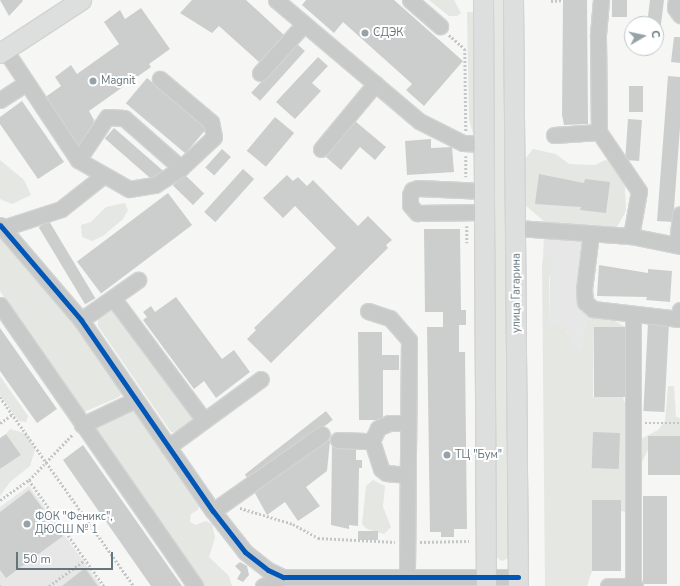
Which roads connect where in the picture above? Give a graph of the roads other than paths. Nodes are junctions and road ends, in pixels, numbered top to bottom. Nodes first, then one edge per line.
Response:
1 (81, 0) edge
2 (276, 0) edge
3 (410, 0) edge
4 (483, 0) edge
5 (513, 0) edge
6 (601, 0) edge
7 (676, 0) edge
8 (680, 15) edge
9 (304, 24) junction
10 (440, 26) road end
11 (2, 52) edge
12 (260, 73) dead end
13 (160, 79) dead end
14 (25, 84) junction
15 (375, 84) junction
16 (0, 100) edge
17 (599, 132) junction
18 (554, 135) dead end
19 (475, 143) junction
20 (321, 149) dead end
21 (78, 160) junction
22 (181, 168) junction
23 (103, 176) junction
24 (475, 191) junction
25 (475, 212) junction
26 (680, 214) edge
27 (1, 226) edge
28 (517, 228) junction
29 (591, 233) junction
30 (631, 236) junction
31 (679, 245) edge
32 (138, 280) dead end
33 (113, 298) junction
34 (0, 305) edge
35 (368, 311) dead end
36 (633, 314) junction
37 (680, 316) edge
38 (81, 320) junction
39 (261, 379) dead end
40 (135, 400) junction
41 (204, 420) junction
42 (408, 423) junction
43 (82, 425) junction
44 (322, 434) dead end
45 (338, 440) dead end
46 (372, 441) junction
47 (168, 447) junction
48 (408, 475) junction
49 (218, 507) junction
50 (406, 576) junction
51 (283, 577) junction
52 (477, 581) edge
53 (518, 581) edge
54 (195, 586) edge
55 (263, 586) edge
56 (608, 586) edge
57 (634, 586) edge

1 - 11 main road
2 - 9 street
3 - 10 street
4 - 19 main road
5 - 28 main road, улица Гагарина
6 - 17 street
7 - 8 street
9 - 12 street
9 - 15 street
11 - 14 street
13 - 22 street
14 - 16 street
14 - 21 street
15 - 19 street
15 - 20 street
17 - 18 street
17 - 30 street
19 - 24 main road
21 - 22 street
21 - 23 street
22 - 23 street
23 - 27 street
24 - 25 main road
24 - 25 street
25 - 52 main road
26 - 31 street
27 - 38 street
28 - 29 street
28 - 53 main road, улица Гагарина
29 - 30 street
29 - 36 street
30 - 31 street
32 - 33 street
33 - 38 street
33 - 41 street
34 - 43 street
35 - 42 street
36 - 37 street
36 - 57 street
38 - 40 street
39 - 41 street
40 - 43 street
40 - 47 street
41 - 47 street
42 - 46 street
42 - 48 street
43 - 54 street
44 - 49 street
45 - 46 street
46 - 48 street
47 - 49 street
48 - 50 street
49 - 51 street
50 - 51 street
50 - 52 street
51 - 55 street
52 - 53 street
56 - 57 street

